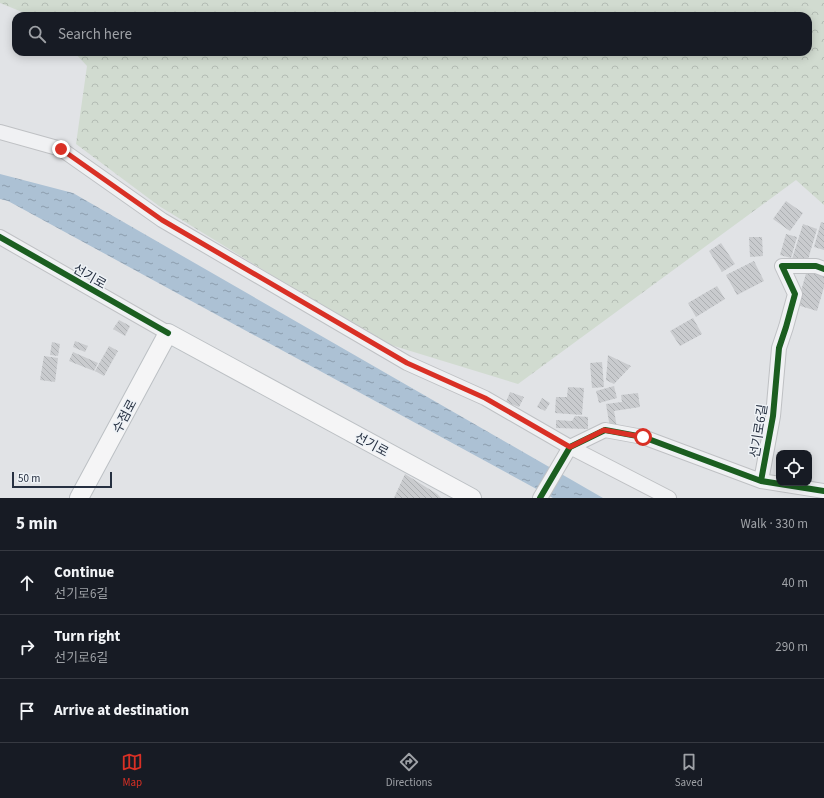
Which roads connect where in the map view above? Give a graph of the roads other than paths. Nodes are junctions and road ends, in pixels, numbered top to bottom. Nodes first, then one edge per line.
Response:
1 (0, 132) edge
2 (0, 237) edge
3 (824, 269) edge
4 (168, 333) junction
5 (570, 447) junction
6 (761, 481) junction
7 (824, 491) edge
8 (79, 498) edge
9 (472, 498) edge
10 (540, 498) edge
11 (668, 498) edge

1 - 5 street
2 - 4 street, 선기로
3 - 6 street, 선기로6길
4 - 8 main road, 수점로
4 - 9 main road, 선기로
5 - 6 street, 선기로6길
5 - 10 street
5 - 11 street
6 - 7 street

